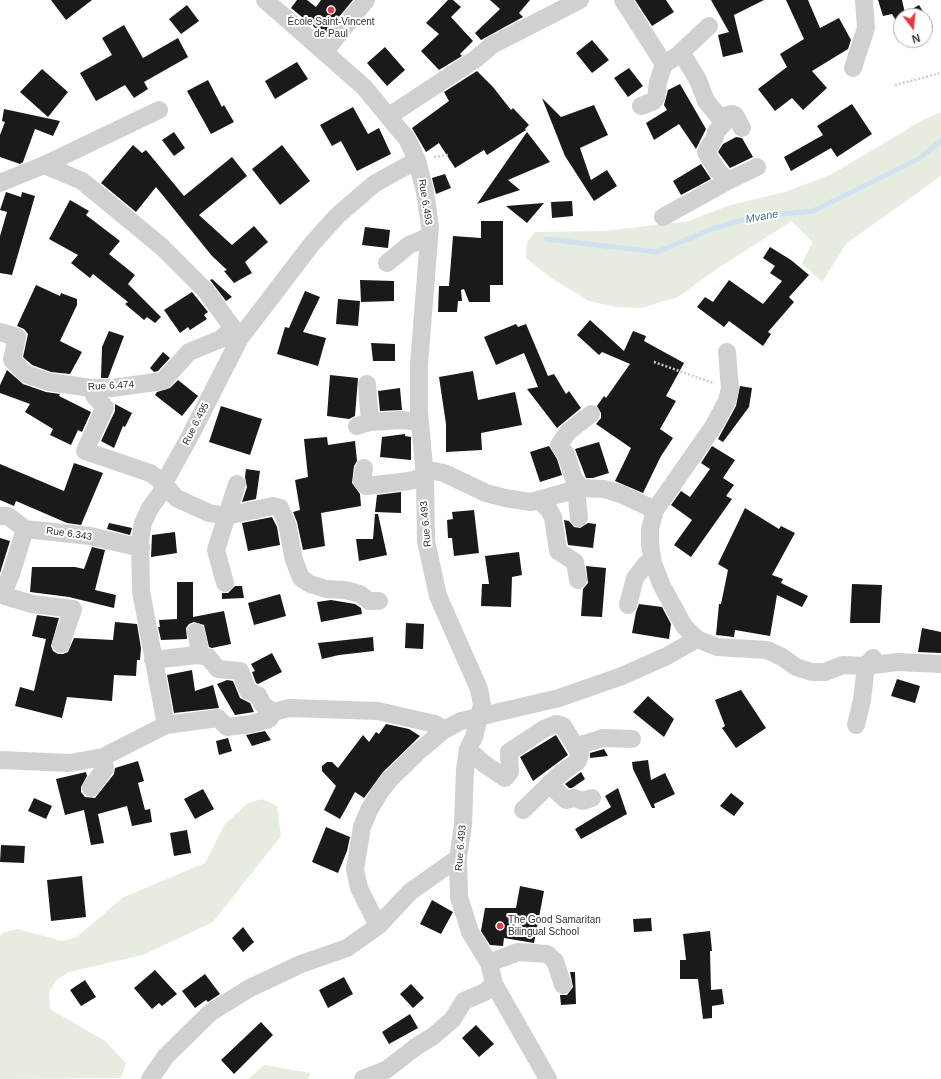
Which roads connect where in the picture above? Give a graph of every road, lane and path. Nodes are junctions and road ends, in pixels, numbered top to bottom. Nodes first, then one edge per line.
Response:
1 (265, 0) edge
2 (366, 0) edge
3 (580, 0) edge
4 (623, 0) edge
5 (864, 0) edge
6 (709, 26) dead end
7 (325, 52) junction
8 (681, 52) junction
9 (664, 64) junction
10 (853, 68) dead end
11 (941, 73) edge
12 (895, 85) dead end
13 (641, 106) dead end
14 (159, 110) dead end
15 (389, 116) junction
16 (724, 123) junction
17 (742, 128) dead end
18 (417, 160) junction
19 (44, 165) junction
20 (757, 167) dead end
21 (728, 181) junction
22 (0, 183) edge
23 (663, 217) dead end
24 (428, 237) junction
25 (387, 263) dead end
26 (0, 332) edge
27 (240, 338) junction
28 (727, 352) dead end
29 (654, 362) dead end
30 (368, 384) dead end
31 (91, 388) junction
32 (730, 389) junction
33 (591, 414) dead end
34 (420, 422) junction
35 (364, 468) dead end
36 (425, 473) junction
37 (164, 483) junction
38 (237, 484) dead end
39 (578, 489) junction
40 (540, 501) junction
41 (655, 510) junction
42 (0, 516) edge
43 (226, 516) junction
44 (579, 518) dead end
45 (24, 530) junction
46 (141, 548) junction
47 (653, 563) junction
48 (578, 580) dead end
49 (225, 583) dead end
50 (379, 601) dead end
51 (628, 605) dead end
52 (196, 632) dead end
53 (698, 639) junction
54 (61, 644) dead end
55 (880, 651) dead end
56 (197, 655) junction
57 (153, 660) junction
58 (941, 664) edge
59 (866, 666) junction
60 (274, 712) junction
61 (480, 716) junction
62 (166, 725) junction
63 (856, 725) dead end
64 (444, 730) junction
65 (632, 739) dead end
66 (577, 746) junction
67 (468, 749) junction
68 (103, 757) junction
69 (0, 760) edge
70 (549, 784) junction
71 (91, 788) dead end
72 (592, 798) dead end
73 (523, 810) dead end
74 (458, 858) junction
75 (378, 926) junction
76 (489, 963) junction
77 (494, 984) junction
78 (563, 985) dead end
79 (150, 1079) edge
80 (363, 1079) edge
81 (548, 1079) edge

1 - 7 street, Rue 6.493
2 - 7 street
3 - 15 street
4 - 9 street
5 - 10 street
6 - 8 street
7 - 15 street, Rue 6.493
8 - 9 street
8 - 16 street
9 - 13 street
11 - 12 path
14 - 19 street
15 - 18 street, Rue 6.493
16 - 17 street
16 - 21 street
18 - 24 street, Rue 6.493
18 - 27 street, Rue 6.495
19 - 22 street
19 - 27 street
20 - 21 street
21 - 23 street
24 - 25 street
24 - 34 street, Rue 6.493
26 - 31 street, Rue 6.474
27 - 31 street, Rue 6.474
27 - 37 street, Rue 6.495
28 - 32 street
29 - 32 path
30 - 34 street
31 - 37 street
32 - 41 street
33 - 39 street
34 - 36 street, Rue 6.493
35 - 36 street
36 - 40 street
36 - 61 street, Rue 6.493
37 - 43 street
37 - 46 street, Rue 6.495
38 - 43 street
39 - 40 street
39 - 41 street
39 - 44 street
40 - 48 street
41 - 47 street
42 - 45 street
43 - 49 street
43 - 50 street
45 - 46 street, Rue 6.343
45 - 54 street
46 - 57 street, Rue 6.495
47 - 51 street
47 - 53 street
52 - 56 street
53 - 59 street
53 - 61 street
55 - 59 street
56 - 57 street
56 - 60 street
57 - 62 street, Rue 6.495
58 - 59 street
59 - 63 street
60 - 62 street
60 - 64 street
61 - 64 street
61 - 67 street, Rue 6.493
62 - 68 street
64 - 75 street
65 - 66 street
66 - 67 street
66 - 70 street
67 - 74 street, Rue 6.493
68 - 69 street
68 - 71 street
70 - 72 street
70 - 73 street
74 - 75 street
74 - 76 street, Rue 6.493
75 - 79 street
76 - 77 street, Rue 6.493
76 - 78 street
77 - 80 street
77 - 81 street, Rue 6.493

